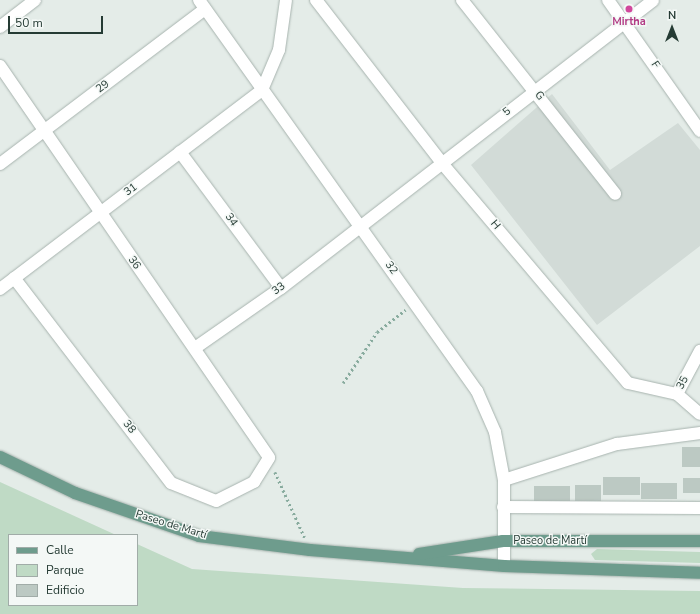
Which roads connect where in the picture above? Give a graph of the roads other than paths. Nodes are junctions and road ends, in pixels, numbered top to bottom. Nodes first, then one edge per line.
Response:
1 (35, 0) edge
2 (286, 0) edge
3 (316, 0) edge
4 (462, 0) edge
5 (608, 0) edge
6 (653, 0) edge
7 (202, 5) edge
8 (625, 22) junction
9 (0, 27) edge
10 (0, 66) edge
11 (262, 90) junction
12 (535, 90) junction
13 (700, 131) edge
14 (44, 132) junction
15 (180, 152) junction
16 (441, 162) junction
17 (0, 164) edge
18 (615, 194) dead end
19 (99, 214) junction
20 (361, 225) junction
21 (14, 278) junction
22 (281, 288) junction
23 (0, 289) edge
24 (195, 348) junction
25 (700, 351) edge
26 (677, 394) junction
27 (700, 414) edge
28 (700, 433) edge
29 (0, 457) edge
30 (269, 458) joint
31 (504, 480) junction
32 (504, 508) junction
33 (700, 508) edge
34 (503, 540) junction
35 (700, 541) edge
36 (400, 556) junction
37 (504, 566) junction
38 (700, 573) edge

1 - 9 street
2 - 11 street
3 - 16 street, H
4 - 12 street, G
5 - 8 street, F
6 - 8 street, 5
7 - 11 street, 32
7 - 14 street, 29
8 - 12 street, 5
8 - 13 street, F
10 - 14 street, 36
11 - 15 street, 31
11 - 20 street, 32
12 - 16 street, 5
12 - 18 street, G
14 - 17 street, 29
14 - 19 street, 36
15 - 19 street, 31
15 - 22 street, 34
16 - 20 street, 5
16 - 26 street, H
19 - 21 street, 31
19 - 24 street, 36
20 - 22 street, 33
20 - 31 street, 32
21 - 23 street, 31
21 - 30 street, 38
22 - 24 street, 33
24 - 30 street, 36
25 - 26 street, 35
26 - 27 street, H
28 - 31 street
29 - 36 main road, Paseo de Martí
31 - 32 street, 32
32 - 33 street
32 - 34 street, 32
34 - 35 main road, Paseo de Martí
34 - 36 main road, Paseo de Martí
34 - 37 street, 32
36 - 37 main road, Paseo de Martí
37 - 38 main road, Paseo de Martí

